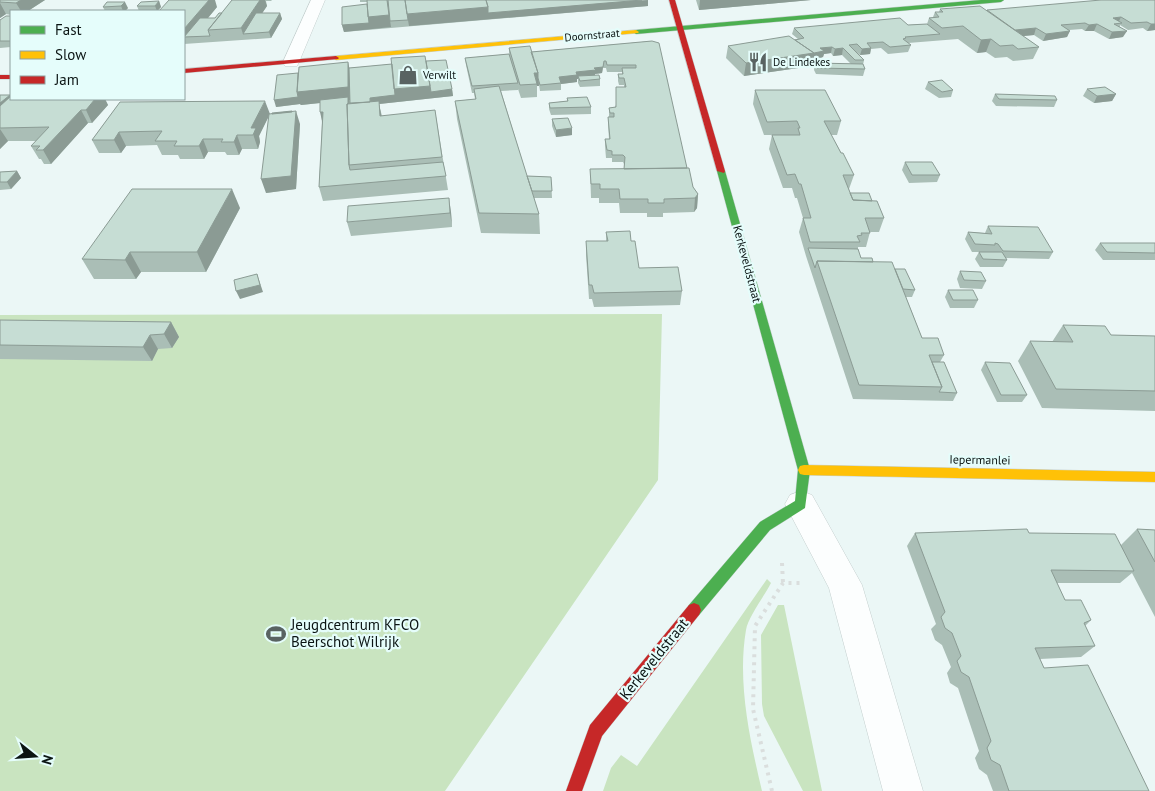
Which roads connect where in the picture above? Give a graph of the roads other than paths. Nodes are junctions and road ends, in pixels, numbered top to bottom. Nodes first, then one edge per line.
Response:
1 (318, 0) edge
2 (672, 0) edge
3 (1001, 0) edge
4 (679, 27) junction
5 (291, 62) junction
6 (185, 71) edge
7 (804, 470) junction
8 (1155, 477) edge
9 (801, 504) junction
10 (574, 791) edge
11 (902, 791) edge

1 - 5 street
2 - 4 street, Kerkeveldstraat
3 - 4 street, Doornstraat
4 - 5 street, Doornstraat
4 - 7 street, Kerkeveldstraat
5 - 6 street, Doornstraat
7 - 8 street, Iepermanlei
7 - 9 street, Kerkeveldstraat
9 - 10 street, Kerkeveldstraat
9 - 11 street

